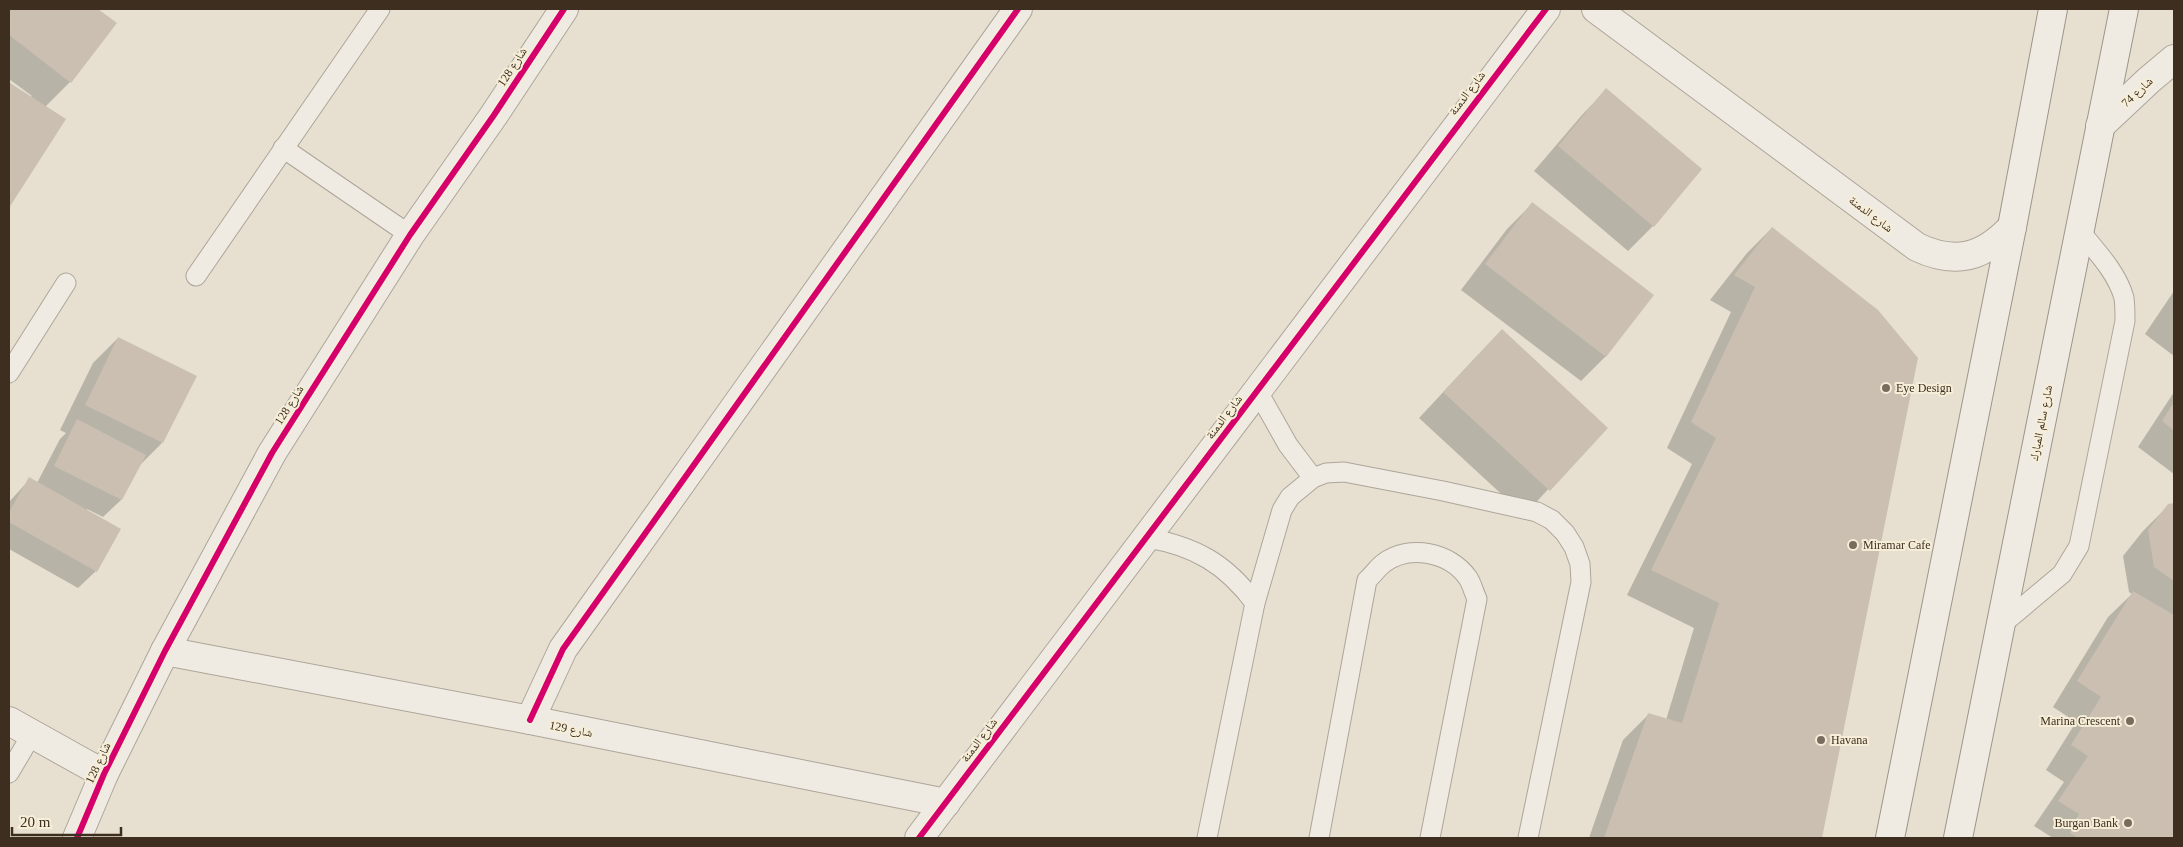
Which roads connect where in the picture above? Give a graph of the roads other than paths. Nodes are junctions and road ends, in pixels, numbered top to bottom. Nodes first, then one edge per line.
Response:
1 (380, 9) edge
2 (564, 9) edge
3 (1018, 9) edge
4 (1546, 9) edge
5 (1596, 9) edge
6 (2053, 9) edge
7 (2124, 9) edge
8 (2174, 59) edge
9 (2100, 126) junction
10 (283, 148) junction
11 (2012, 227) junction
12 (2079, 230) junction
13 (410, 235) junction
14 (196, 276) dead end
15 (66, 283) dead end
16 (9, 373) edge
17 (1258, 390) junction
18 (1313, 478) junction
19 (1147, 538) junction
20 (1255, 603) junction
21 (2000, 626) junction
22 (165, 651) junction
23 (530, 720) junction
24 (9, 721) edge
25 (32, 734) junction
26 (9, 773) edge
27 (104, 774) junction
28 (946, 803) junction
29 (77, 838) edge
30 (919, 838) edge
31 (1207, 838) edge
32 (1319, 838) edge
33 (1430, 838) edge
34 (1528, 838) edge
35 (1890, 838) edge
36 (1958, 838) edge

1 - 10 lane
2 - 13 street, شارع 128
3 - 23 street
4 - 17 street, شارع الدمنة
5 - 11 street, شارع الدمنة
6 - 11 street
7 - 9 street, شارع سالم المبارك
8 - 9 street, شارع 74
9 - 12 street, شارع سالم المبارك
10 - 13 lane
10 - 14 lane
11 - 35 street
12 - 21 street, شارع سالم المبارك
12 - 21 lane
13 - 22 street, شارع 128
15 - 16 lane
17 - 18 lane
17 - 19 street, شارع الدمنة
18 - 20 lane
18 - 34 lane
19 - 20 lane
19 - 28 street, شارع الدمنة
20 - 31 lane
21 - 36 street, شارع سالم المبارك
22 - 23 street, شارع 129
22 - 27 street, شارع 128
23 - 28 street, شارع 129
24 - 25 street
25 - 26 lane
25 - 27 street
27 - 29 street, شارع 128
28 - 30 street, شارع الدمنة
32 - 33 lane

